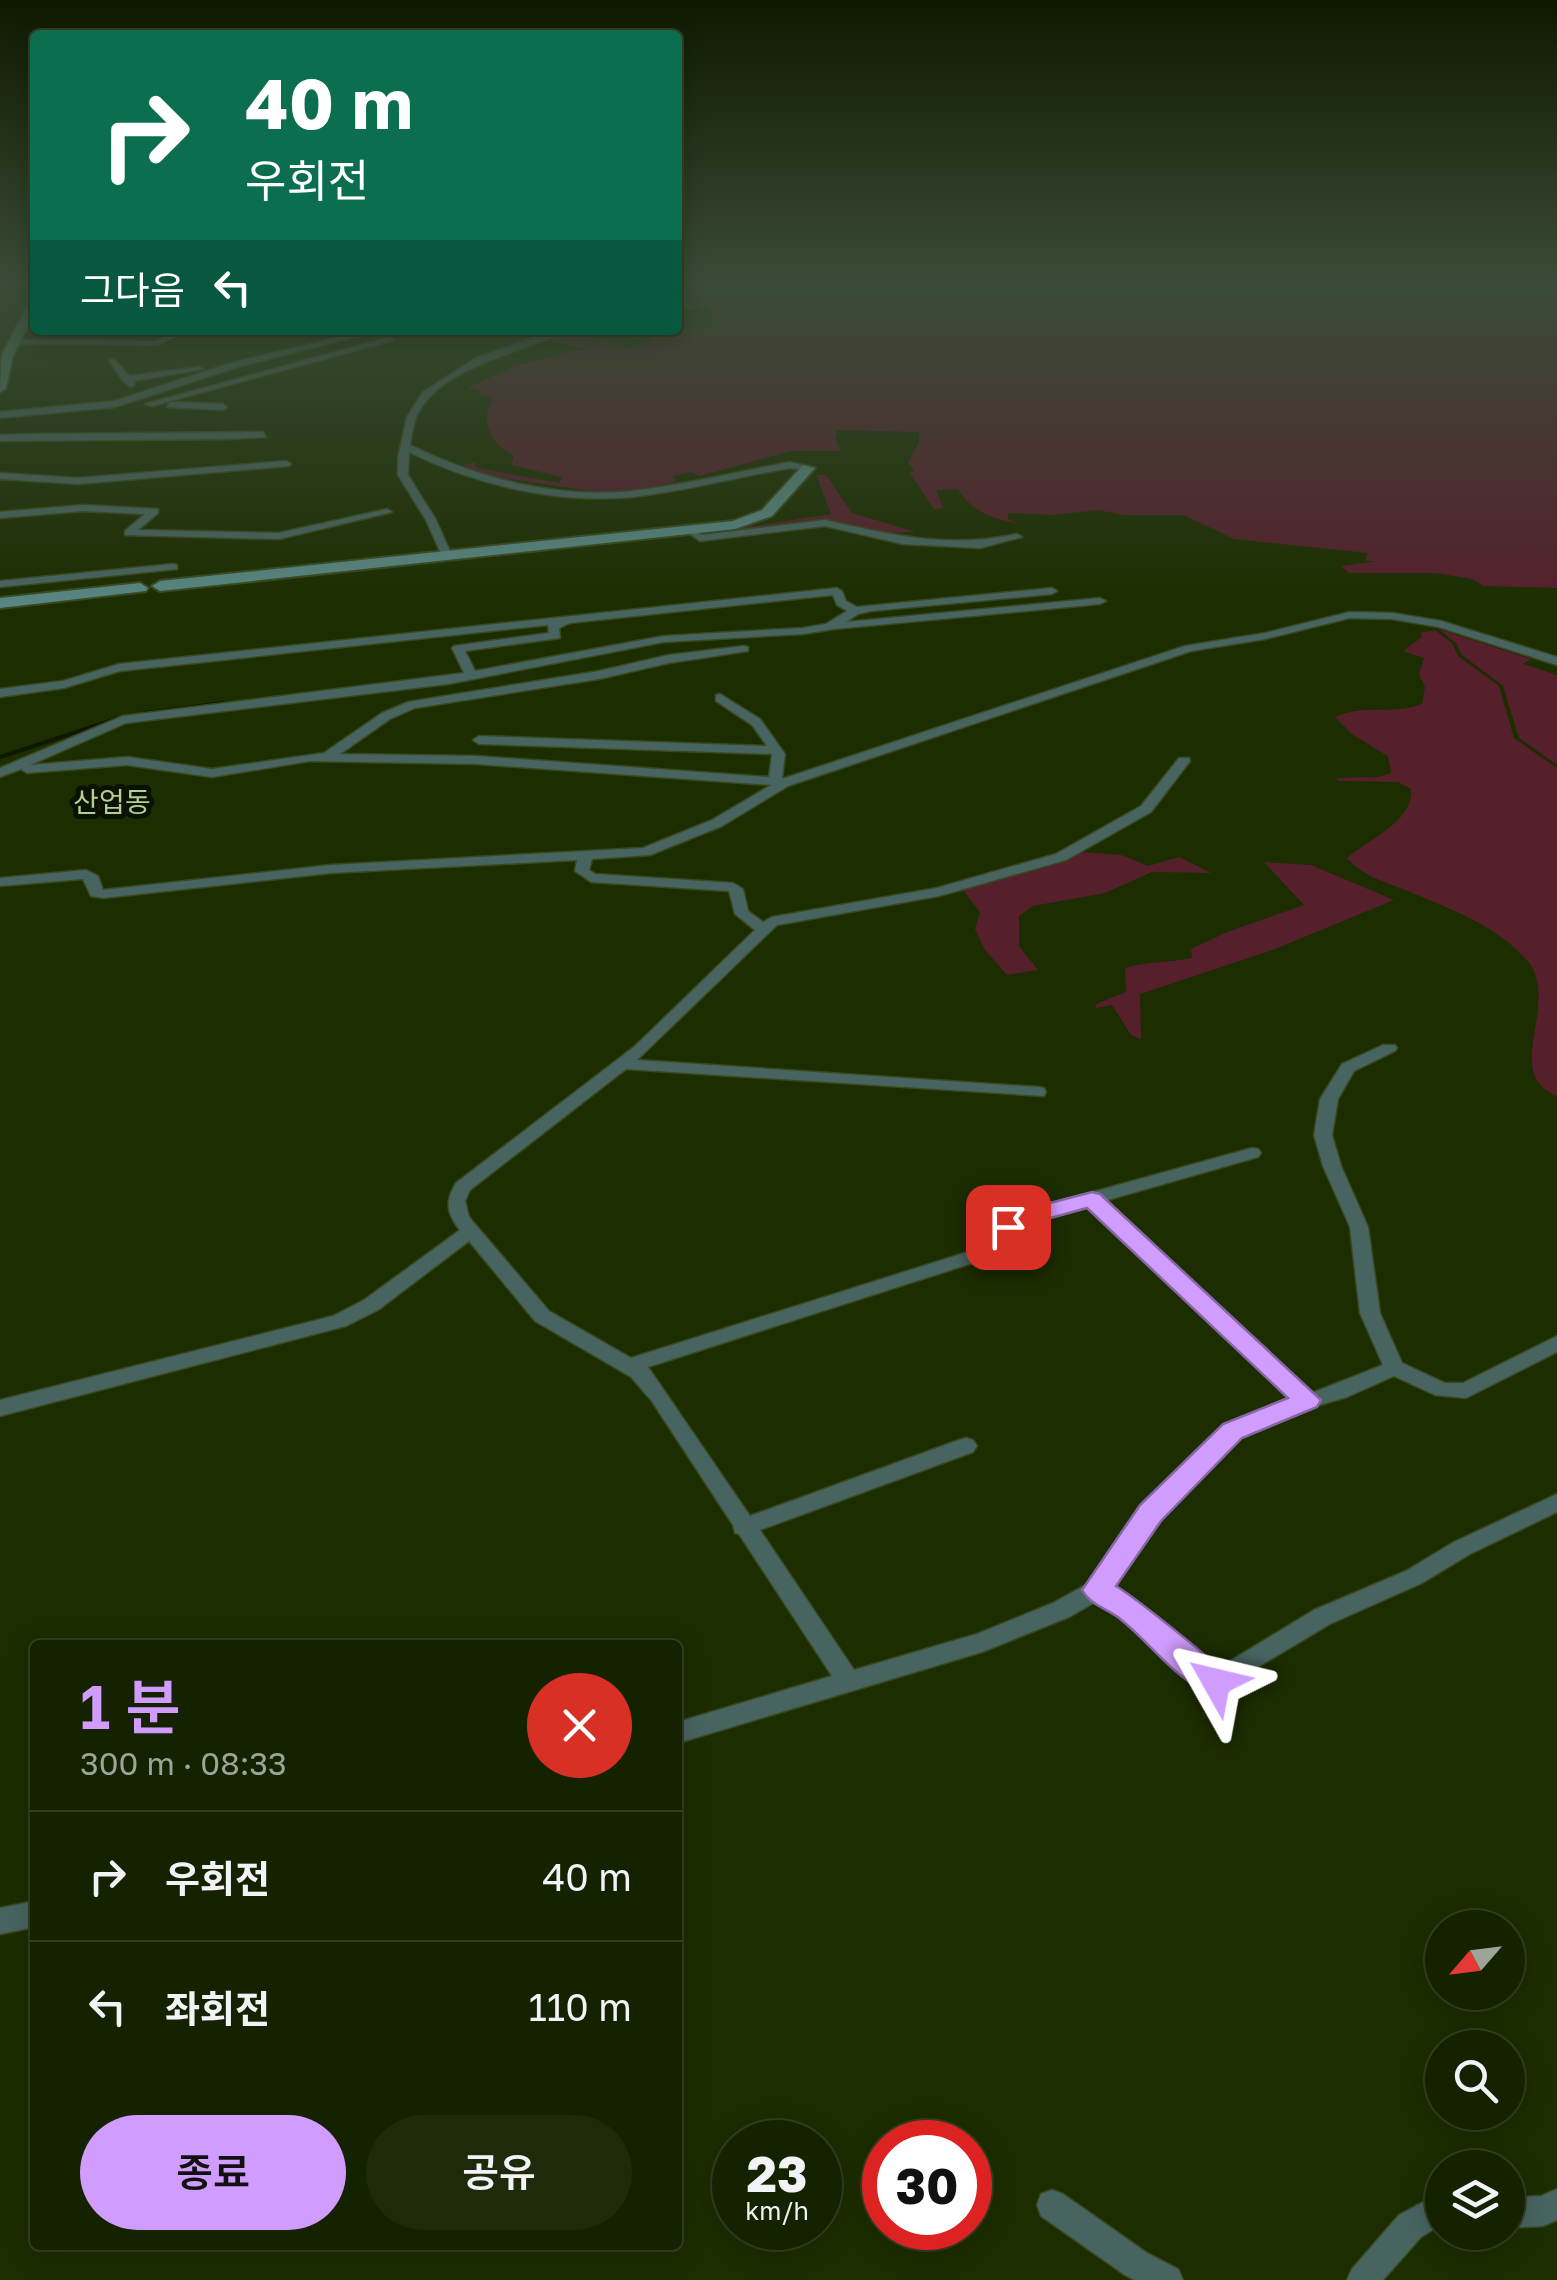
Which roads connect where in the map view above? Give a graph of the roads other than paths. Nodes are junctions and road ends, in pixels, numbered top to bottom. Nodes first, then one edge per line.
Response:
1 (140, 393) edge
2 (150, 393) edge
3 (186, 393) edge
4 (430, 393) edge
5 (142, 396) junction
6 (160, 402) junction
7 (223, 407) dead end
8 (98, 408) junction
9 (0, 416) edge
10 (0, 438) edge
11 (406, 447) junction
12 (286, 464) dead end
13 (265, 465) junction
14 (808, 468) joint
15 (0, 476) edge
16 (387, 512) dead end
17 (0, 515) edge
18 (691, 531) junction
19 (1017, 536) dead end
20 (446, 556) junction
21 (173, 566) dead end
22 (0, 584) edge
23 (160, 586) dead end
24 (140, 588) dead end
25 (1052, 591) dead end
26 (1100, 602) dead end
27 (0, 603) edge
28 (855, 612) junction
29 (564, 623) junction
30 (830, 626) junction
31 (744, 649) dead end
32 (1557, 661) edge
33 (472, 676) junction
34 (0, 693) edge
35 (720, 698) dead end
36 (479, 740) dead end
37 (774, 750) junction
38 (326, 757) junction
39 (1184, 761) dead end
40 (1, 772) edge
41 (781, 781) junction
42 (585, 858) junction
43 (0, 882) edge
44 (763, 928) junction
45 (1389, 1048) dead end
46 (624, 1064) junction
47 (1038, 1092) dead end
48 (1252, 1153) dead end
49 (1092, 1200) junction
50 (470, 1231) junction
51 (1557, 1343) edge
52 (1394, 1368) junction
53 (638, 1372) junction
54 (1308, 1400) junction
55 (0, 1408) edge
56 (966, 1446) dead end
57 (1555, 1505) edge
58 (743, 1526) junction
59 (1097, 1590) junction
60 (849, 1682) junction
61 (682, 1731) edge
62 (30, 1915) edge
63 (0, 1922) edge
64 (1557, 2204) edge
65 (1052, 2205) dead end
66 (1525, 2212) edge
67 (1425, 2217) edge
68 (1168, 2280) edge
69 (1363, 2280) edge

1 - 5 street
2 - 5 street
3 - 6 street
4 - 11 street
5 - 8 street
6 - 7 street
6 - 8 street
8 - 9 street
10 - 13 street
11 - 14 street
11 - 20 street
12 - 13 street
13 - 15 street
14 - 18 street
16 - 17 street
18 - 19 street
18 - 20 street
20 - 23 street
21 - 22 street
24 - 27 street
25 - 28 street
26 - 30 street
28 - 29 street
28 - 30 street
29 - 33 street
29 - 34 street
30 - 33 street
31 - 38 street
32 - 41 street
33 - 40 street
35 - 37 street
36 - 37 street
37 - 41 street
38 - 40 street
38 - 41 street
39 - 44 street
41 - 42 street
42 - 43 street
42 - 44 street
44 - 46 street
45 - 52 street
46 - 47 street
46 - 50 street
48 - 49 street
49 - 53 street
49 - 54 street
50 - 53 street
50 - 55 street
51 - 52 street
52 - 54 street
53 - 58 street
54 - 59 street
56 - 58 street
57 - 59 street
58 - 60 street
59 - 60 street
60 - 61 street
62 - 63 street
64 - 66 street
65 - 68 street
67 - 69 street

